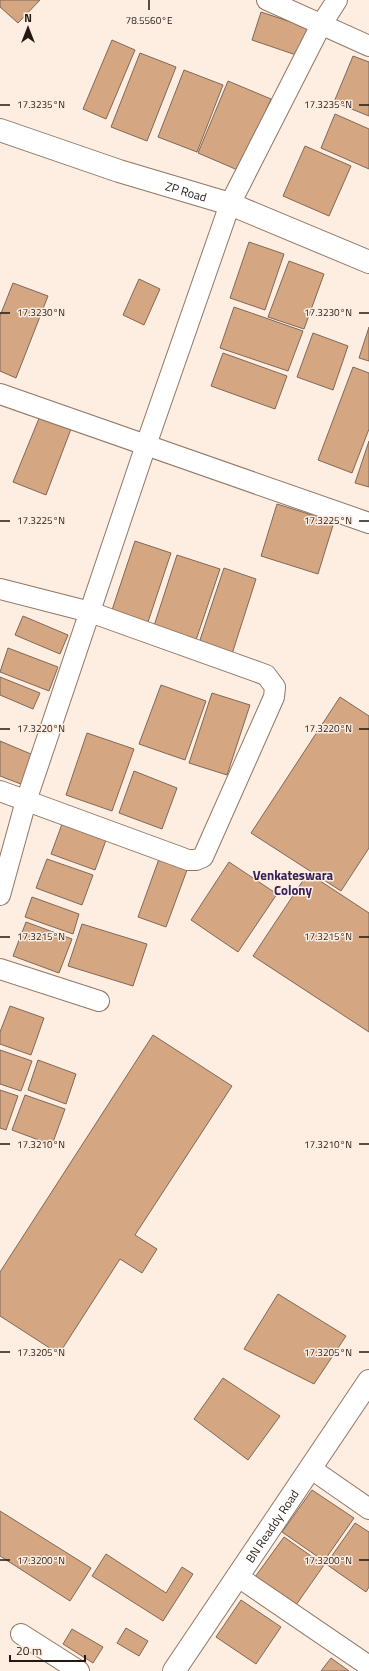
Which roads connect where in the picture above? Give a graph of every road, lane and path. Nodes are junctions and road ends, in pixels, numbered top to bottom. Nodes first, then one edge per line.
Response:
1 (267, 0) edge
2 (336, 0) edge
3 (321, 25) junction
4 (369, 46) edge
5 (0, 130) edge
6 (230, 204) junction
7 (369, 262) edge
8 (0, 394) edge
9 (146, 445) junction
10 (369, 523) edge
11 (0, 589) edge
12 (90, 612) junction
13 (0, 791) edge
14 (26, 801) junction
15 (0, 895) edge
16 (0, 969) edge
17 (99, 1001) dead end
18 (369, 1381) edge
19 (310, 1468) junction
20 (369, 1509) edge
21 (237, 1576) junction
22 (21, 1634) dead end
23 (369, 1666) edge
24 (79, 1671) edge
25 (174, 1671) edge

1 - 3 street
2 - 3 street
3 - 4 street
3 - 6 street
5 - 6 street, ZP Road
6 - 7 street, ZP Road
6 - 9 street
8 - 9 street
9 - 10 street
9 - 12 street
11 - 12 street
12 - 14 street
12 - 14 street
13 - 14 street
14 - 15 street
16 - 17 street
18 - 19 street, BN Readdy Road
19 - 20 street
19 - 21 street, BN Readdy Road
21 - 23 street
21 - 25 street, BN Readdy Road
22 - 24 street

